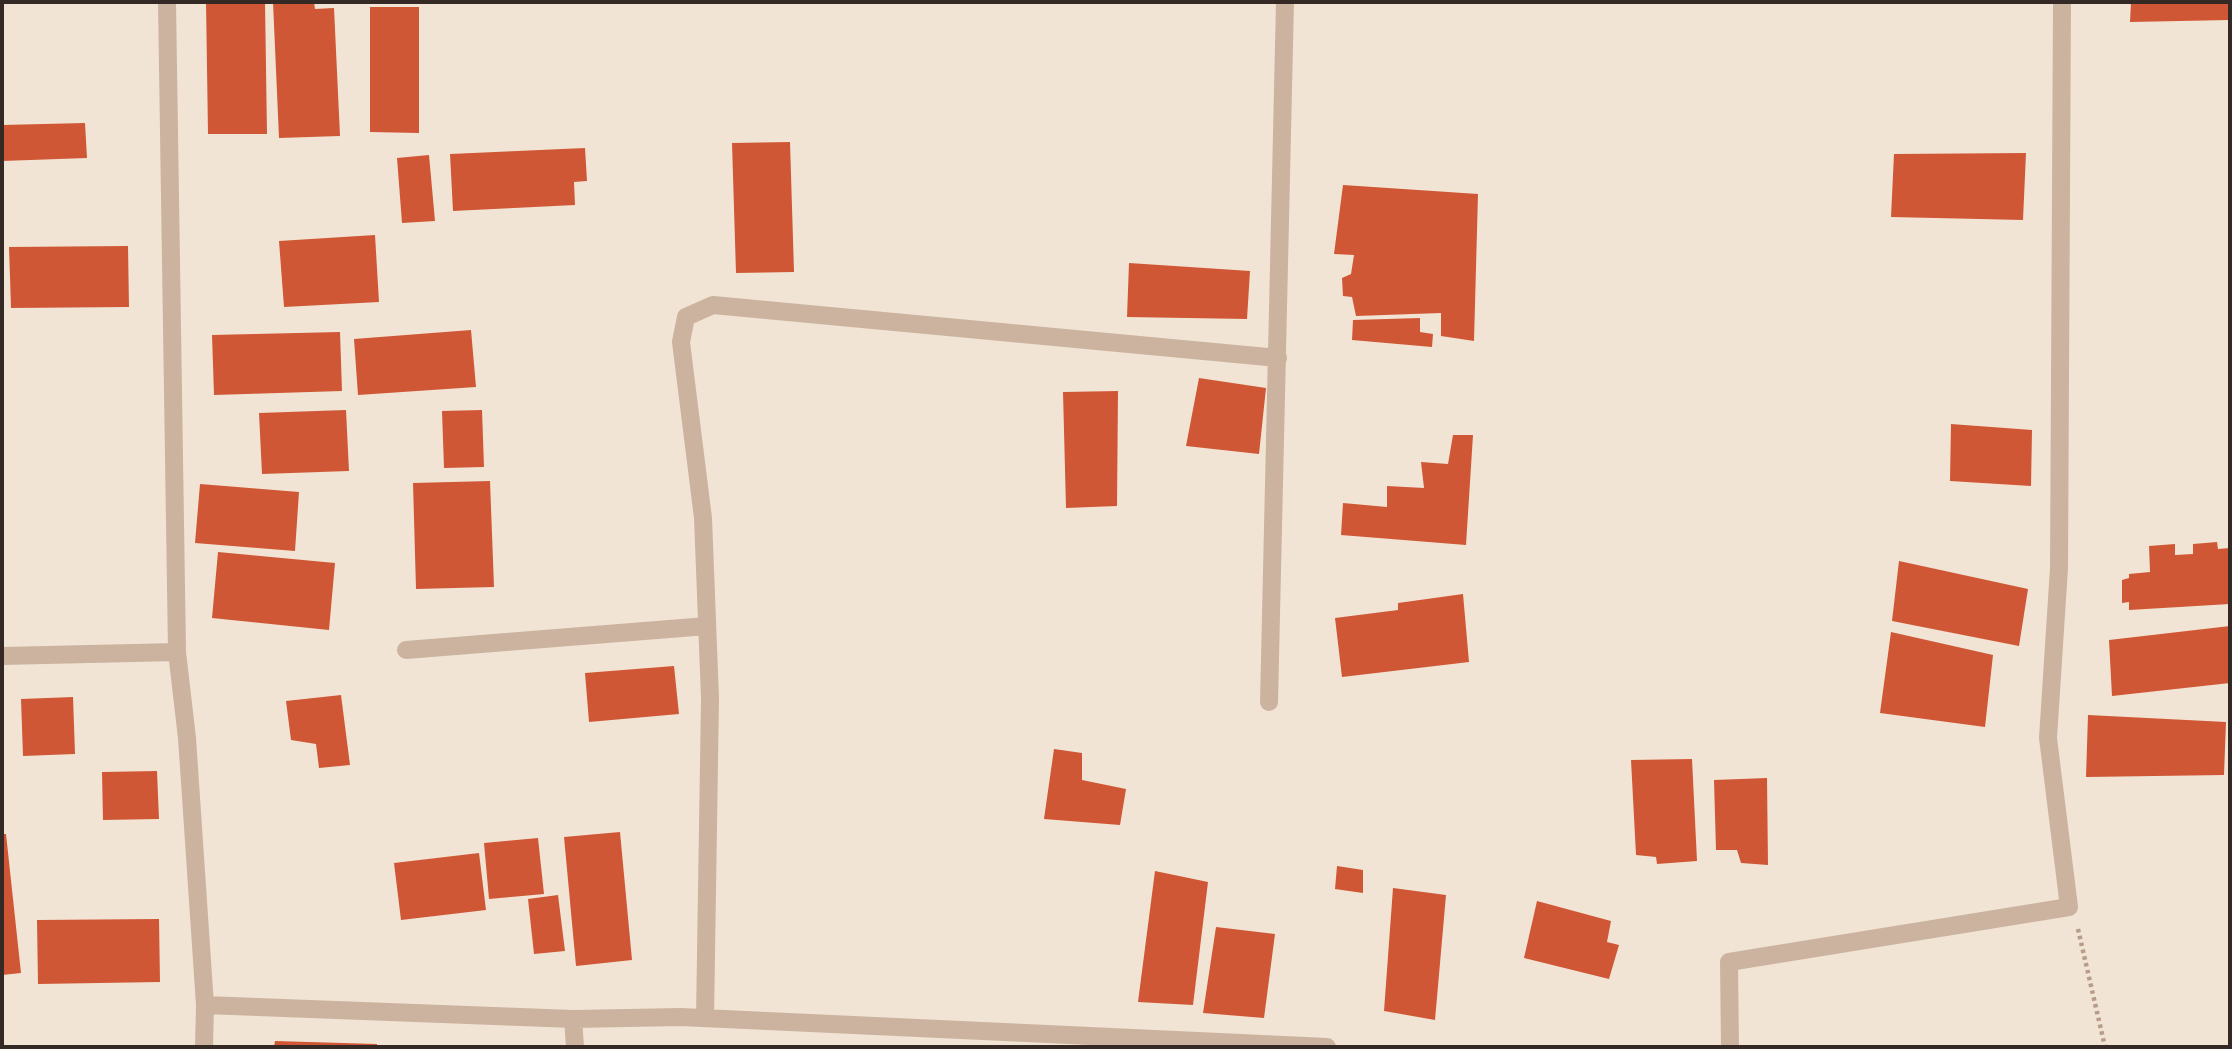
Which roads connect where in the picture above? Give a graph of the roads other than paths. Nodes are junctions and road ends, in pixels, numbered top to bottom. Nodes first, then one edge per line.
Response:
1 (167, 2) edge
2 (1285, 2) edge
3 (2062, 2) edge
4 (1278, 358) junction
5 (707, 626) junction
6 (406, 650) dead end
7 (177, 652) junction
8 (2, 656) edge
9 (1269, 702) dead end
10 (205, 1005) junction
11 (705, 1018) junction
12 (573, 1019) junction
13 (204, 1047) edge
14 (576, 1047) edge
15 (1326, 1047) edge
16 (1730, 1047) edge

1 - 7 street
2 - 4 street
3 - 16 street
4 - 5 street
4 - 9 street
5 - 6 street
5 - 11 street
7 - 8 street
7 - 10 street
10 - 12 street
10 - 13 street
11 - 12 street
11 - 15 street
12 - 14 street

